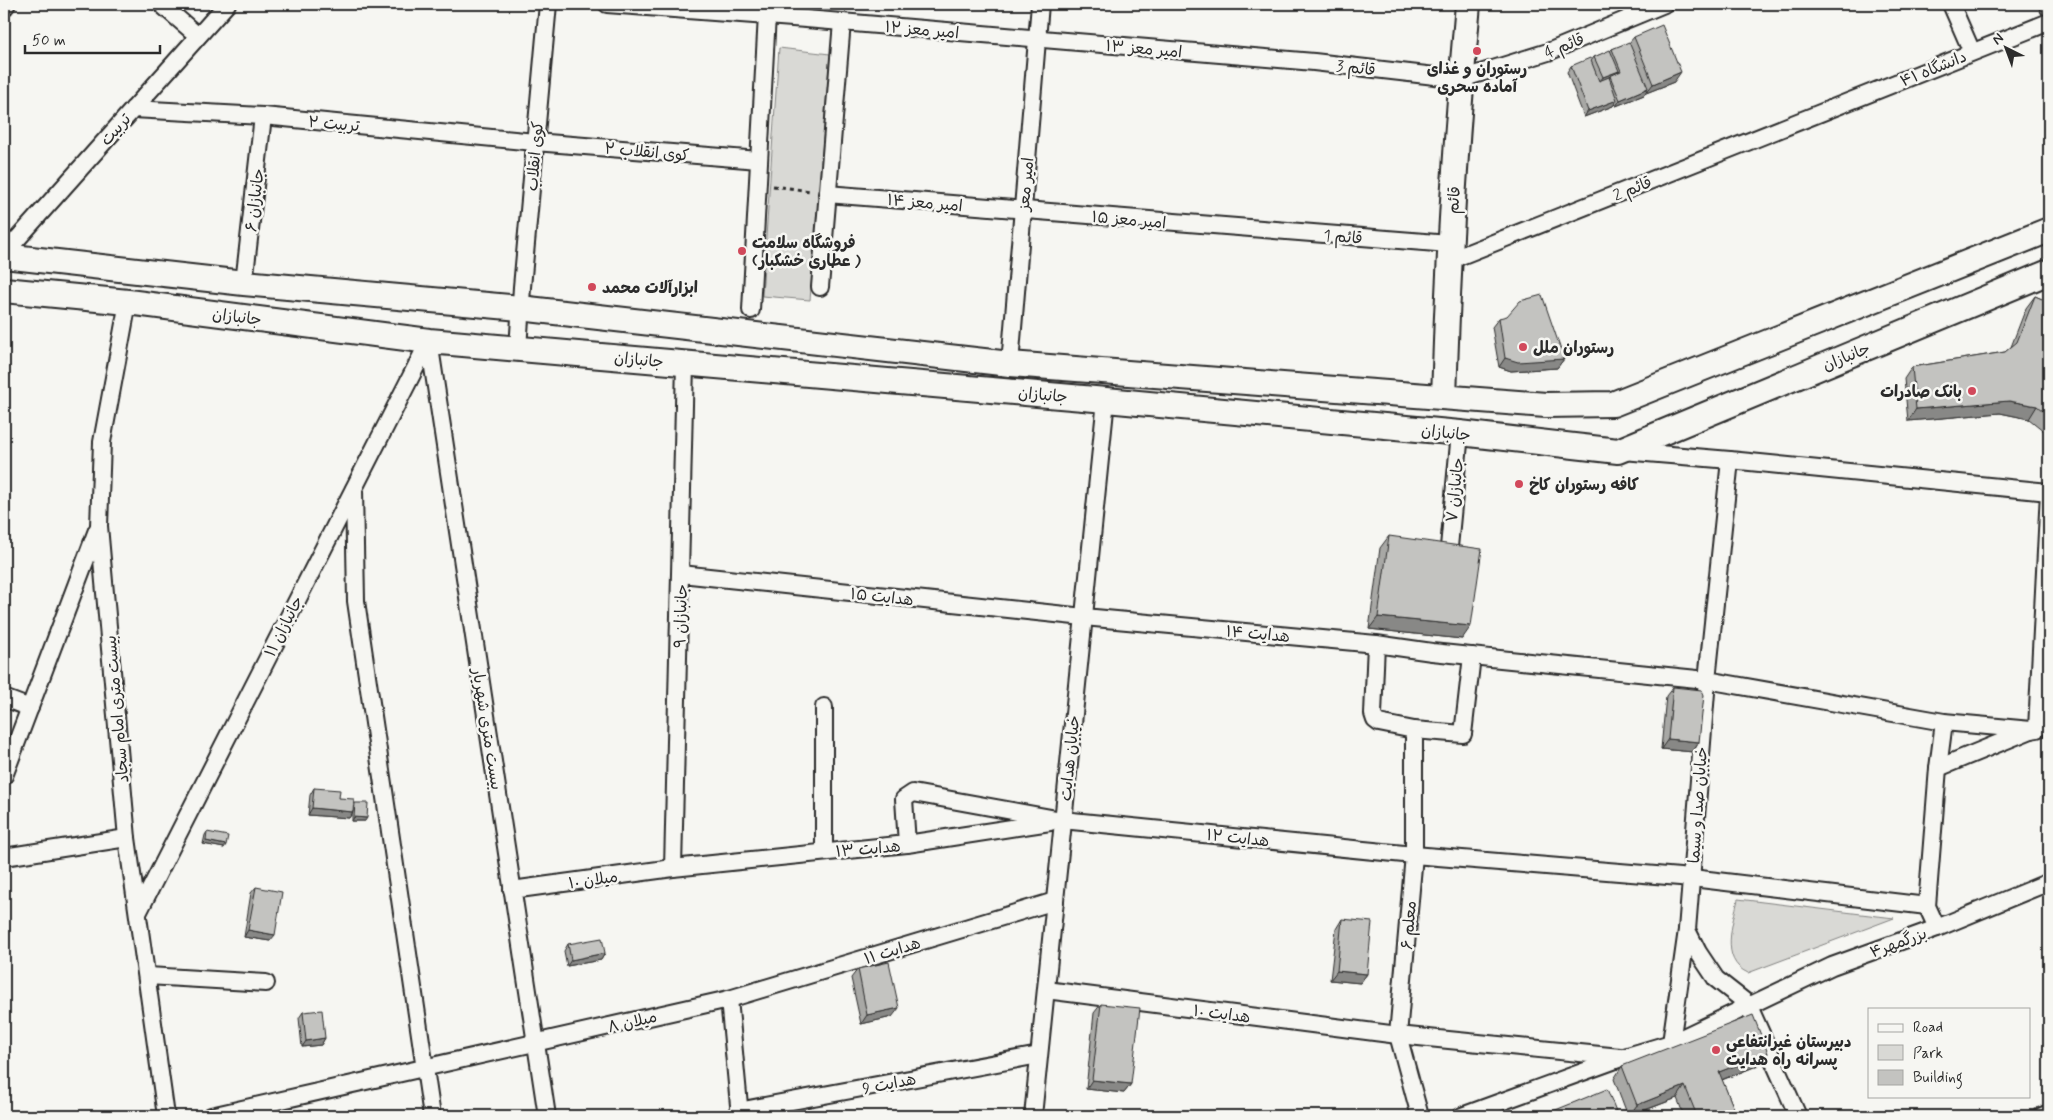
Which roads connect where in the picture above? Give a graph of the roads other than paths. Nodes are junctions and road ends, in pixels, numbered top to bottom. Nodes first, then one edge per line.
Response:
1 (7, 4) edge
2 (161, 4) edge
3 (227, 4) edge
4 (548, 4) edge
5 (607, 4) edge
6 (1040, 4) edge
7 (1468, 4) edge
8 (1664, 4) edge
9 (1951, 4) edge
10 (2048, 4) edge
11 (4, 8) edge
12 (2049, 8) edge
13 (806, 11) edge
14 (767, 16) junction
15 (842, 22) junction
16 (2049, 22) edge
17 (198, 36) junction
18 (1037, 40) junction
19 (1972, 52) junction
20 (1251, 57) joint
21 (1461, 79) junction
22 (133, 109) junction
23 (1816, 114) joint
24 (263, 116) junction
25 (535, 142) junction
26 (759, 160) junction
27 (828, 194) junction
28 (1022, 210) junction
29 (1236, 227) joint
30 (2049, 230) edge
31 (1449, 253) junction
32 (4, 255) edge
33 (2049, 272) edge
34 (244, 283) junction
35 (820, 287) dead end
36 (4, 290) edge
37 (128, 302) junction
38 (520, 308) junction
39 (751, 310) dead end
40 (429, 341) junction
41 (518, 349) junction
42 (685, 363) junction
43 (1010, 364) junction
44 (1444, 397) junction
45 (1106, 400) junction
46 (1460, 433) junction
47 (1618, 451) junction
48 (1730, 460) junction
49 (354, 487) junction
50 (2049, 492) edge
51 (99, 526) junction
52 (1449, 547) edge
53 (681, 574) junction
54 (1084, 617) junction
55 (1376, 644) junction
56 (1472, 656) junction
57 (1707, 680) junction
58 (4, 698) edge
59 (824, 707) dead end
60 (30, 708) junction
61 (1944, 722) junction
62 (2039, 728) edge
63 (1414, 730) junction
64 (1938, 768) junction
65 (4, 776) edge
66 (1062, 820) junction
67 (127, 838) junction
68 (907, 844) junction
69 (824, 852) junction
70 (1414, 855) junction
71 (4, 857) edge
72 (673, 868) junction
73 (1692, 878) junction
74 (2049, 882) edge
75 (512, 890) junction
76 (1055, 901) junction
77 (1927, 906) junction
78 (139, 911) junction
79 (1937, 928) junction
80 (1686, 930) junction
81 (148, 976) junction
82 (266, 983) dead end
83 (1046, 990) junction
84 (729, 999) junction
85 (1748, 1004) junction
86 (1398, 1035) junction
87 (536, 1043) junction
88 (1671, 1043) junction
89 (1039, 1055) junction
90 (1624, 1057) junction
91 (425, 1068) junction
92 (2049, 1113) edge
93 (739, 1114) edge
94 (166, 1116) edge
95 (211, 1116) edge
96 (432, 1116) edge
97 (547, 1116) edge
98 (1033, 1116) edge
99 (1420, 1116) edge
100 (1462, 1116) edge
101 (1798, 1116) edge
102 (2042, 1116) edge

1 - 11 street
2 - 17 street
3 - 17 street, تربیت
4 - 25 street, کوی انقلاب
5 - 14 street, امیر معز ۱۲
6 - 18 street, امیر معز
7 - 21 main road, قائم
8 - 21 street, قائم 4
9 - 19 street
10 - 12 street
13 - 14 street, امیر معز ۱۲
13 - 15 street, امیر معز ۱۲
14 - 26 street
15 - 18 street, امیر معز ۱۲
15 - 27 street
16 - 19 street, دانشگاه ۴۱
17 - 22 street, تربیت
18 - 20 street, امیر معز ۱۳
18 - 28 street, امیر معز
19 - 23 street, دانشگاه ۴۱
20 - 21 street, قائم 3
21 - 31 main road, قائم
22 - 24 street, تربیت ۲
22 - 32 street, تربیت
23 - 31 street, قائم 2
24 - 25 street, تربیت ۲
24 - 34 street, جانبازان ۶
25 - 26 street, کوی انقلاب ۲
25 - 38 street, کوی انقلاب
26 - 39 street
27 - 28 street, امیر معز ۱۴
27 - 35 street
28 - 29 street, امیر معز ۱۵
28 - 43 street, امیر معز
29 - 31 street, قائم 1
30 - 44 main road, جانبازان
31 - 44 main road, قائم
32 - 34 main road, جانبازان
33 - 47 main road, جانبازان
34 - 38 main road, جانبازان
36 - 37 main road, جانبازان
37 - 40 main road, جانبازان
37 - 51 street, بیست متری امام سجاد
38 - 41 street, کوی انقلاب
38 - 43 main road, جانبازان
40 - 41 main road, جانبازان
40 - 49 street, جانبازان ۱۱
40 - 75 street, بیست متری شهریار
41 - 42 main road, جانبازان
42 - 45 main road, جانبازان
42 - 53 street, جانبازان ۹
43 - 44 main road, جانبازان
45 - 46 main road, جانبازان
45 - 54 street, خیابان هدایت
46 - 47 main road, جانبازان
46 - 52 street, جانبازان ۷
47 - 48 street
48 - 50 street
48 - 57 street, خیابان صدا و سیما
49 - 78 street, جانبازان ۱۱
49 - 91 street
50 - 62 street
51 - 60 street
51 - 67 street, بیست متری امام سجاد
53 - 54 street, هدایت ۱۵
53 - 72 street, جانبازان ۹
54 - 55 street, هدایت ۱۴
54 - 66 street, خیابان هدایت
55 - 56 street, هدایت ۱۴
55 - 63 street
56 - 57 street, هدایت ۱۴
56 - 63 street
57 - 61 street, هدایت ۱۴
57 - 73 street, خیابان صدا و سیما
58 - 60 street
59 - 69 street
60 - 65 street
61 - 62 street, هدایت ۱۴
61 - 64 street
62 - 64 street
63 - 70 street, معلم ۶
64 - 77 street
66 - 68 street, هدایت ۱۳
66 - 68 street
66 - 70 street, هدایت ۱۲
66 - 76 street, خیابان هدایت
67 - 71 street
67 - 78 street, بیست متری امام سجاد
68 - 69 street, هدایت ۱۳
69 - 72 street, هدایت ۱۳
70 - 73 street, هدایت ۱۲
70 - 86 street, معلم ۶
72 - 75 street, میلان ۱۰
73 - 77 street, هدایت ۱۲
73 - 80 street, خیابان صدا و سیما
74 - 79 street, بزرگمهر۴
75 - 87 street, بیست متری شهریار
76 - 83 street, خیابان هدایت
76 - 84 street, هدایت ۱۱
77 - 79 street
78 - 81 street, بیست متری امام سجاد
79 - 85 street, بزرگمهر۴
80 - 85 street
80 - 88 street, خیابان صدا و سیما
81 - 82 street
81 - 94 street, بیست متری امام سجاد
83 - 86 street, هدایت ۱۰
83 - 89 street, خیابان هدایت
84 - 87 street, میلان ۸
84 - 93 street
85 - 88 street, بزرگمهر۴
85 - 101 street
86 - 90 street, هدایت ۱۰
86 - 99 street, معلم ۶
87 - 91 street, میلان ۸
87 - 97 street, بیست متری شهریار
88 - 90 street, بزرگمهر۴
89 - 93 street, هدایت 9
89 - 98 street, خیابان هدایت
90 - 100 street, بزرگمهر۴
91 - 95 street, میلان ۸
91 - 96 street
92 - 102 street

